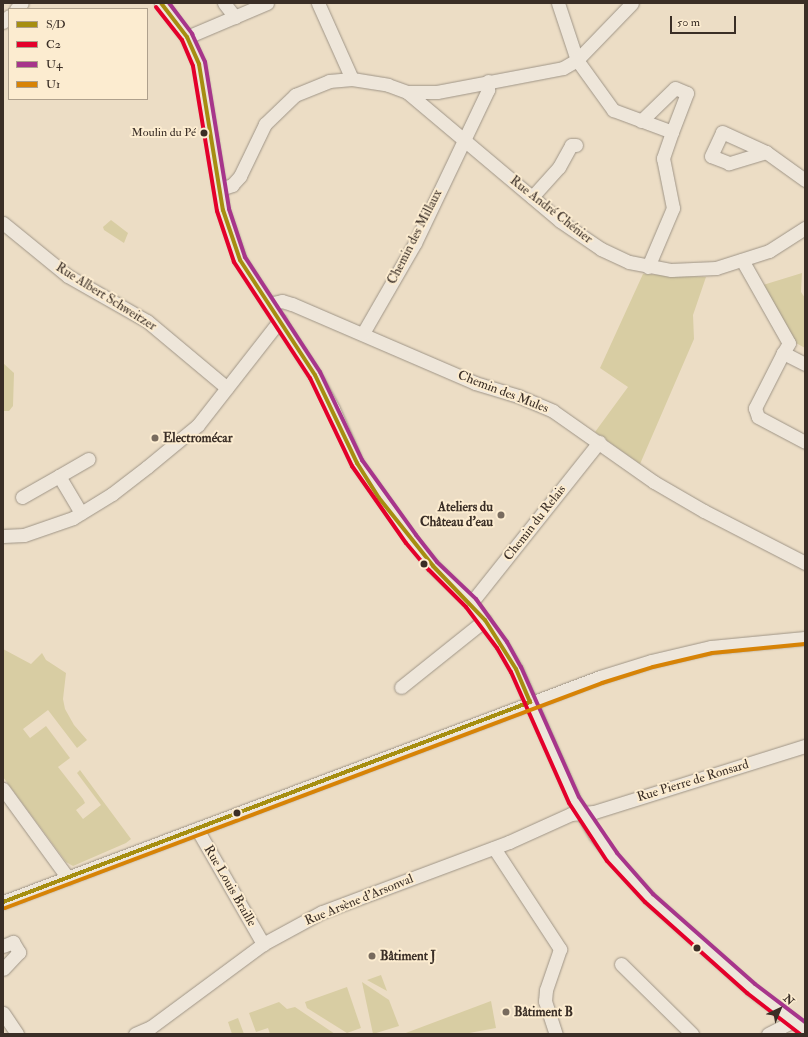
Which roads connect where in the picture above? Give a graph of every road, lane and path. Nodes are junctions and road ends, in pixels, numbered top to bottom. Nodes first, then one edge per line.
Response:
1 (161, 3) edge
2 (224, 3) edge
3 (267, 3) edge
4 (318, 3) edge
5 (632, 3) edge
6 (560, 4) edge
7 (235, 17) junction
8 (187, 37) junction
9 (577, 60) junction
10 (352, 79) junction
11 (488, 81) junction
12 (407, 92) junction
13 (438, 92) junction
14 (428, 108) junction
15 (641, 121) junction
16 (672, 132) junction
17 (464, 138) junction
18 (576, 145) dead end
19 (766, 152) dead end
20 (805, 180) edge
21 (220, 189) junction
22 (532, 197) junction
23 (3, 223) edge
24 (805, 228) edge
25 (742, 260) junction
26 (648, 267) junction
27 (268, 304) junction
28 (280, 320) junction
29 (363, 333) junction
30 (783, 353) junction
31 (805, 364) edge
32 (227, 388) junction
33 (600, 442) junction
34 (805, 442) edge
35 (88, 459) dead end
36 (59, 476) junction
37 (22, 497) dead end
38 (81, 513) junction
39 (3, 536) edge
40 (805, 563) edge
41 (471, 603) junction
42 (485, 620) junction
43 (805, 638) edge
44 (401, 687) dead end
45 (530, 702) junction
46 (805, 746) edge
47 (3, 789) edge
48 (581, 814) junction
49 (198, 828) junction
50 (494, 848) junction
51 (68, 878) junction
52 (3, 902) edge
53 (264, 944) junction
54 (3, 946) edge
55 (621, 964) dead end
56 (3, 969) edge
57 (3, 1013) edge
58 (799, 1021) edge
59 (805, 1030) edge
60 (17, 1034) edge
61 (135, 1034) edge
62 (556, 1034) edge
63 (692, 1034) edge
64 (768, 1034) edge

1 - 8 street
2 - 7 street
3 - 7 street
4 - 10 street
5 - 9 street
6 - 9 street
7 - 8 street
8 - 21 street
9 - 11 street
9 - 15 street
10 - 12 street
10 - 21 street
11 - 13 street
11 - 17 street, Chemin des Millaux
12 - 13 street
12 - 14 street, Rue André Chénier
13 - 14 street
14 - 17 street, Rue André Chénier
15 - 16 street
15 - 16 street
16 - 26 street
17 - 22 street, Rue André Chénier
17 - 29 street, Chemin des Millaux
18 - 22 street
19 - 20 street
21 - 27 street
22 - 26 street, Rue André Chénier
23 - 32 street, Rue Albert Schweitzer
24 - 25 street, Rue André Chénier
25 - 26 street, Rue André Chénier
25 - 30 street
27 - 28 street
27 - 29 street, Chemin des Mules
28 - 32 street
28 - 41 street
29 - 33 street, Chemin des Mules
30 - 31 street
30 - 34 street
32 - 38 street
33 - 40 street, Chemin des Mules
33 - 41 street, Chemin du Relais
35 - 36 street
36 - 37 street
36 - 38 street
38 - 39 street
41 - 42 street
42 - 44 street
42 - 45 street
43 - 45 street
45 - 48 street
45 - 49 street
46 - 48 street, Rue Pierre de Ronsard
47 - 51 street
48 - 50 street, Rue Arsène d'Arsonval
48 - 58 street
49 - 51 street
49 - 53 street, Rue Louis Braille
50 - 53 street, Rue Arsène d'Arsonval
50 - 62 street
51 - 52 street
53 - 61 street, Rue Arsène d'Arsonval
54 - 56 street
55 - 63 street
57 - 60 street
58 - 59 street
58 - 64 street

